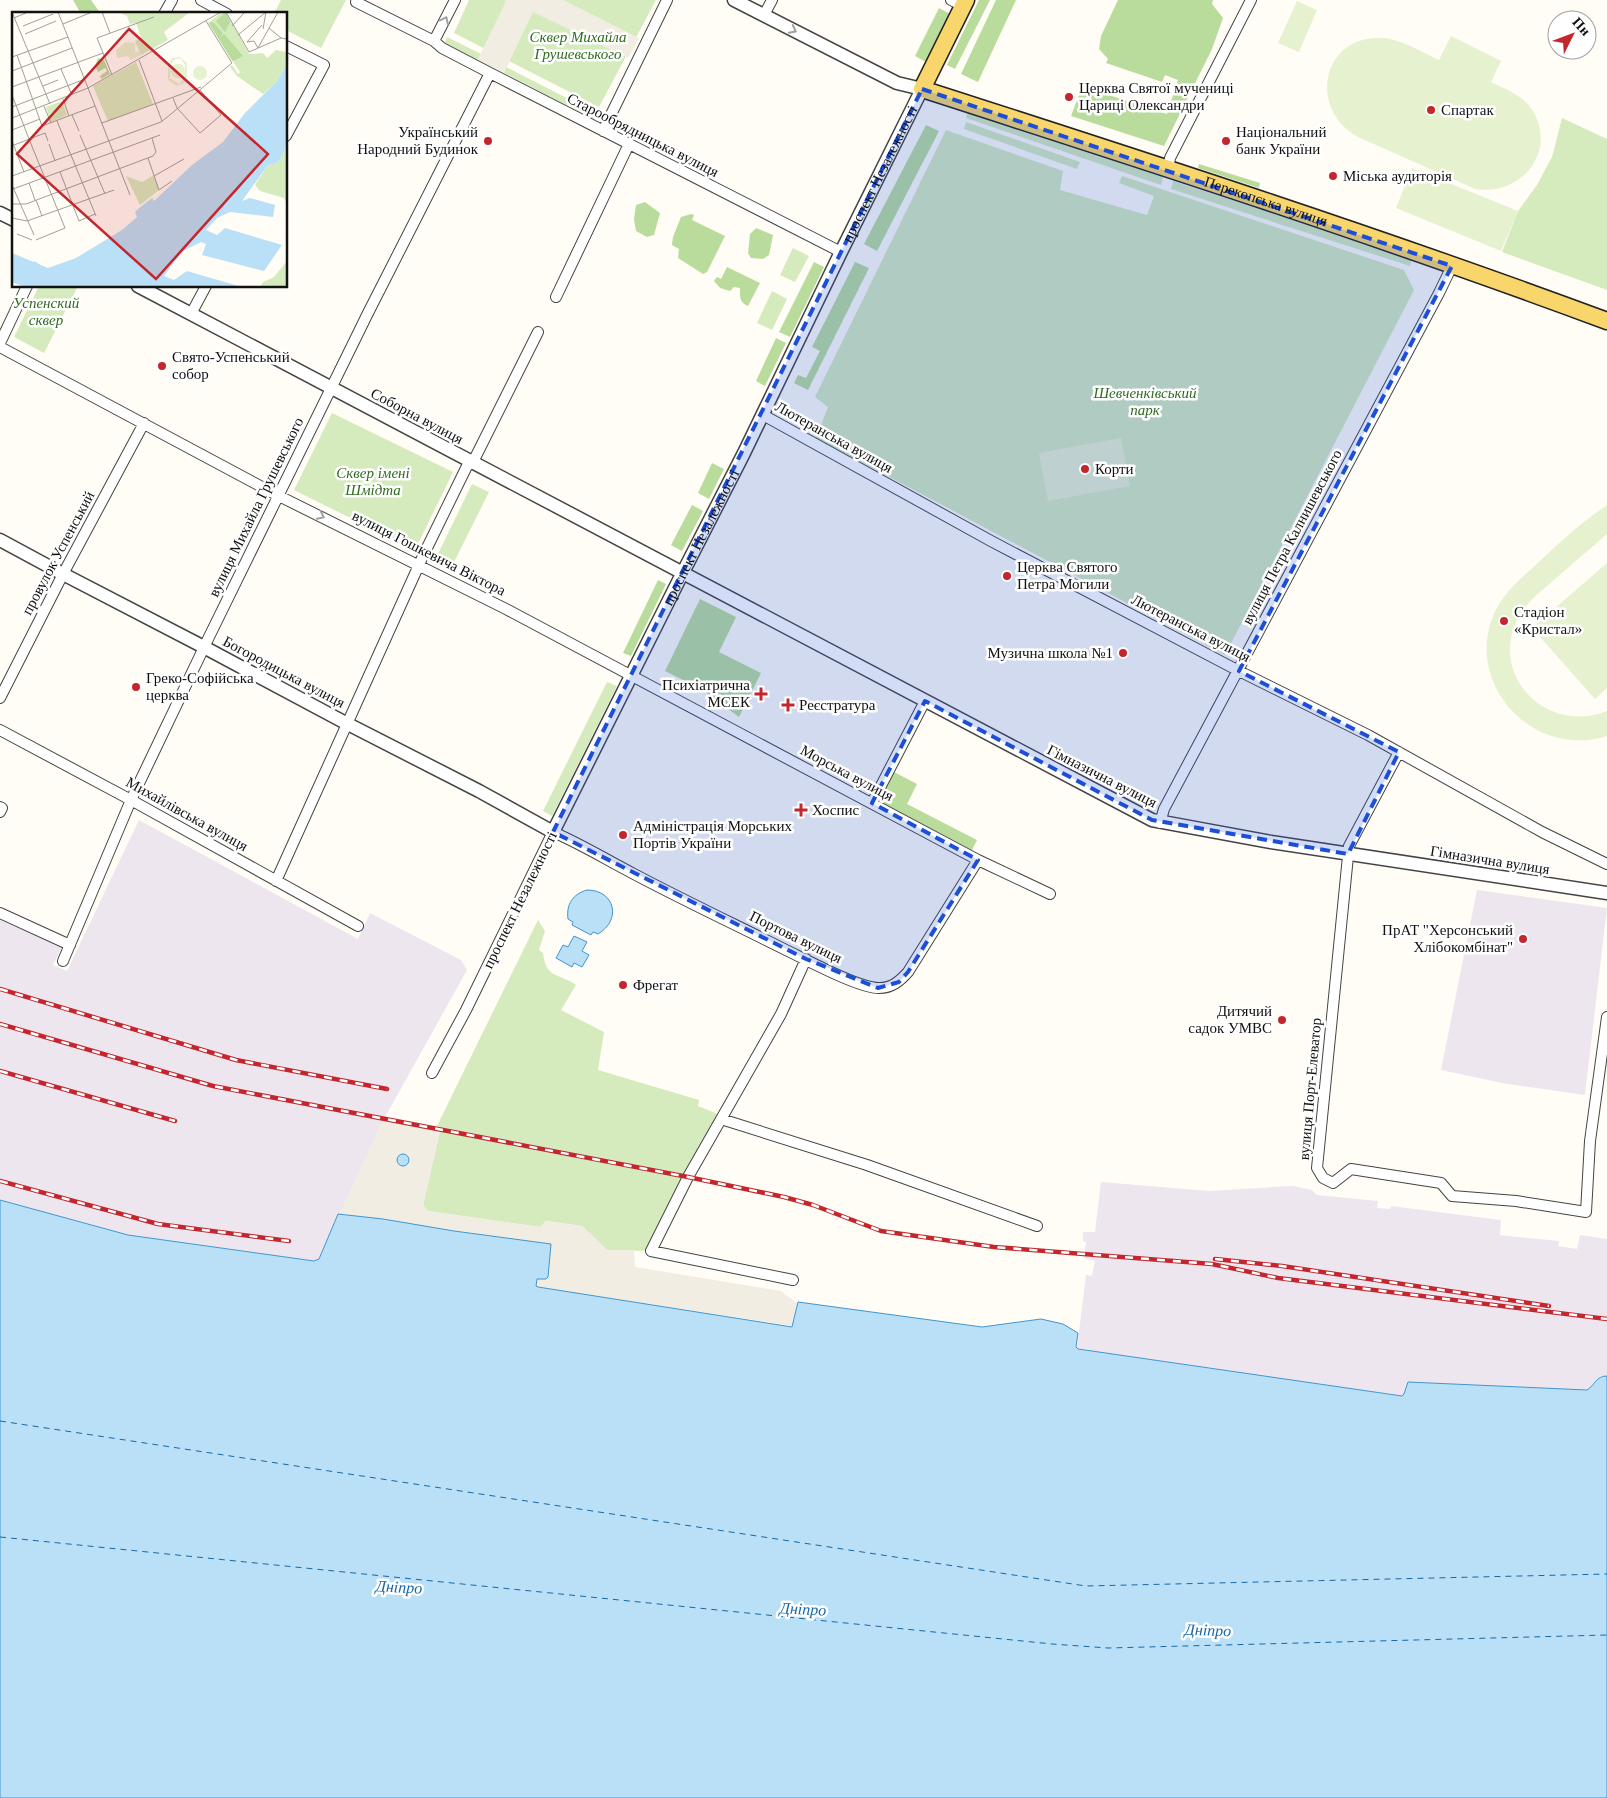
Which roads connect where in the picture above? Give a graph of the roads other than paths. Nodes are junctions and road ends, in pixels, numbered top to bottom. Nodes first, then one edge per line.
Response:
1 (172, 0) edge
2 (201, 0) edge
3 (454, 0) edge
4 (667, 0) edge
5 (734, 0) edge
6 (772, 0) edge
7 (1251, 0) edge
8 (357, 1) edge
9 (960, 2) edge
10 (165, 12) edge
11 (223, 12) edge
12 (764, 16) junction
13 (434, 41) junction
14 (288, 47) edge
15 (490, 73) junction
16 (922, 89) junction
17 (603, 131) junction
18 (288, 132) edge
19 (629, 144) junction
20 (1168, 168) junction
21 (0, 213) edge
22 (12, 219) edge
23 (841, 252) junction
24 (1452, 266) junction
25 (26, 288) edge
26 (142, 288) edge
27 (205, 288) edge
28 (556, 297) dead end
29 (191, 314) junction
30 (1607, 321) edge
31 (538, 332) dead end
32 (0, 345) edge
33 (330, 388) junction
34 (763, 415) junction
35 (144, 424) junction
36 (471, 463) junction
37 (278, 495) junction
38 (0, 540) edge
39 (419, 564) junction
40 (682, 573) junction
41 (62, 574) junction
42 (204, 647) junction
43 (1239, 671) junction
44 (632, 676) junction
45 (0, 698) edge
46 (925, 701) junction
47 (346, 724) junction
48 (0, 730) edge
49 (1399, 752) junction
50 (131, 800) junction
51 (872, 804) junction
52 (0, 807) edge
53 (0, 812) edge
54 (1160, 823) junction
55 (553, 832) junction
56 (1348, 854) junction
57 (978, 860) junction
58 (1607, 864) edge
59 (276, 881) junction
60 (1607, 893) edge
61 (1050, 894) dead end
62 (0, 914) edge
63 (358, 926) dead end
64 (70, 945) junction
65 (806, 960) junction
66 (63, 961) dead end
67 (1607, 1017) edge
68 (432, 1073) dead end
69 (721, 1120) junction
70 (1037, 1226) dead end
71 (793, 1280) dead end

1 - 10 street
2 - 11 street
13 -> 3 street
4 - 17 street
5 - 12 street
6 - 12 street
7 - 20 street
8 - 13 street, Старообрядницька вулиця
9 - 16 main road, проспект Незалежності
12 -> 16 street
13 - 15 street, Старообрядницька вулиця
14 - 18 street
15 - 17 street, Старообрядницька вулиця
15 - 33 street, вулиця Михайла Грушевського
16 - 20 main road, Перекопська вулиця
16 - 23 street, проспект Незалежності
17 - 19 street, Старообрядницька вулиця
19 - 23 street, Старообрядницька вулиця
19 - 28 street
20 - 24 main road, Перекопська вулиця
21 - 22 street
23 - 34 street, проспект Незалежності
24 - 30 main road, Перекопська вулиця
24 - 43 street, вулиця Петра Калнишевського
25 - 32 street
26 - 29 street, Соборна вулиця
27 - 29 street
29 - 33 street, Соборна вулиця
31 - 36 street
32 - 35 street, вулиця Гошкевича Віктора
33 - 36 street, Соборна вулиця
33 - 37 street, вулиця Михайла Грушевського
34 - 40 street, проспект Незалежності
34 - 43 street, Лютеранська вулиця
35 - 37 street, вулиця Гошкевича Віктора
35 - 41 street, провулок Успенський
36 - 39 street
36 - 40 street, Соборна вулиця
37 -> 39 street, вулиця Гошкевича Віктора
37 - 42 street, вулиця Михайла Грушевського
38 - 41 street, Богородицька вулиця
39 - 44 street, вулиця Гошкевича Віктора
39 - 47 street
40 - 44 street, проспект Незалежності
40 - 46 street, Гімназична вулиця
41 - 42 street, Богородицька вулиця
41 - 45 street, провулок Успенський
42 - 47 street, Богородицька вулиця
42 - 50 street, вулиця Михайла Грушевського
43 - 49 street, Лютеранська вулиця
43 - 54 street, вулиця Петра Калнишевського
44 - 51 street, Морська вулиця
44 - 55 street, проспект Незалежності
46 - 51 street
46 - 54 street, Гімназична вулиця
47 - 55 street, Богородицька вулиця
47 - 59 street
48 - 50 street, Михайлівська вулиця
49 - 56 street, вулиця Порт-Елеватор
49 - 58 street, Лютеранська вулиця
50 - 59 street, Михайлівська вулиця
50 - 64 street, вулиця Михайла Грушевського
51 - 57 street, Морська вулиця
52 - 53 street
54 - 56 street, Гімназична вулиця
55 - 65 street, Портова вулиця
55 - 68 street, проспект Незалежності
56 - 60 street, Гімназична вулиця
56 - 67 street, вулиця Порт-Елеватор
57 - 61 street, Морська вулиця
57 - 65 street, Портова вулиця
59 - 63 street, Михайлівська вулиця
62 - 64 street
64 - 66 street, вулиця Михайла Грушевського
65 - 69 street
69 - 70 street
69 - 71 street

